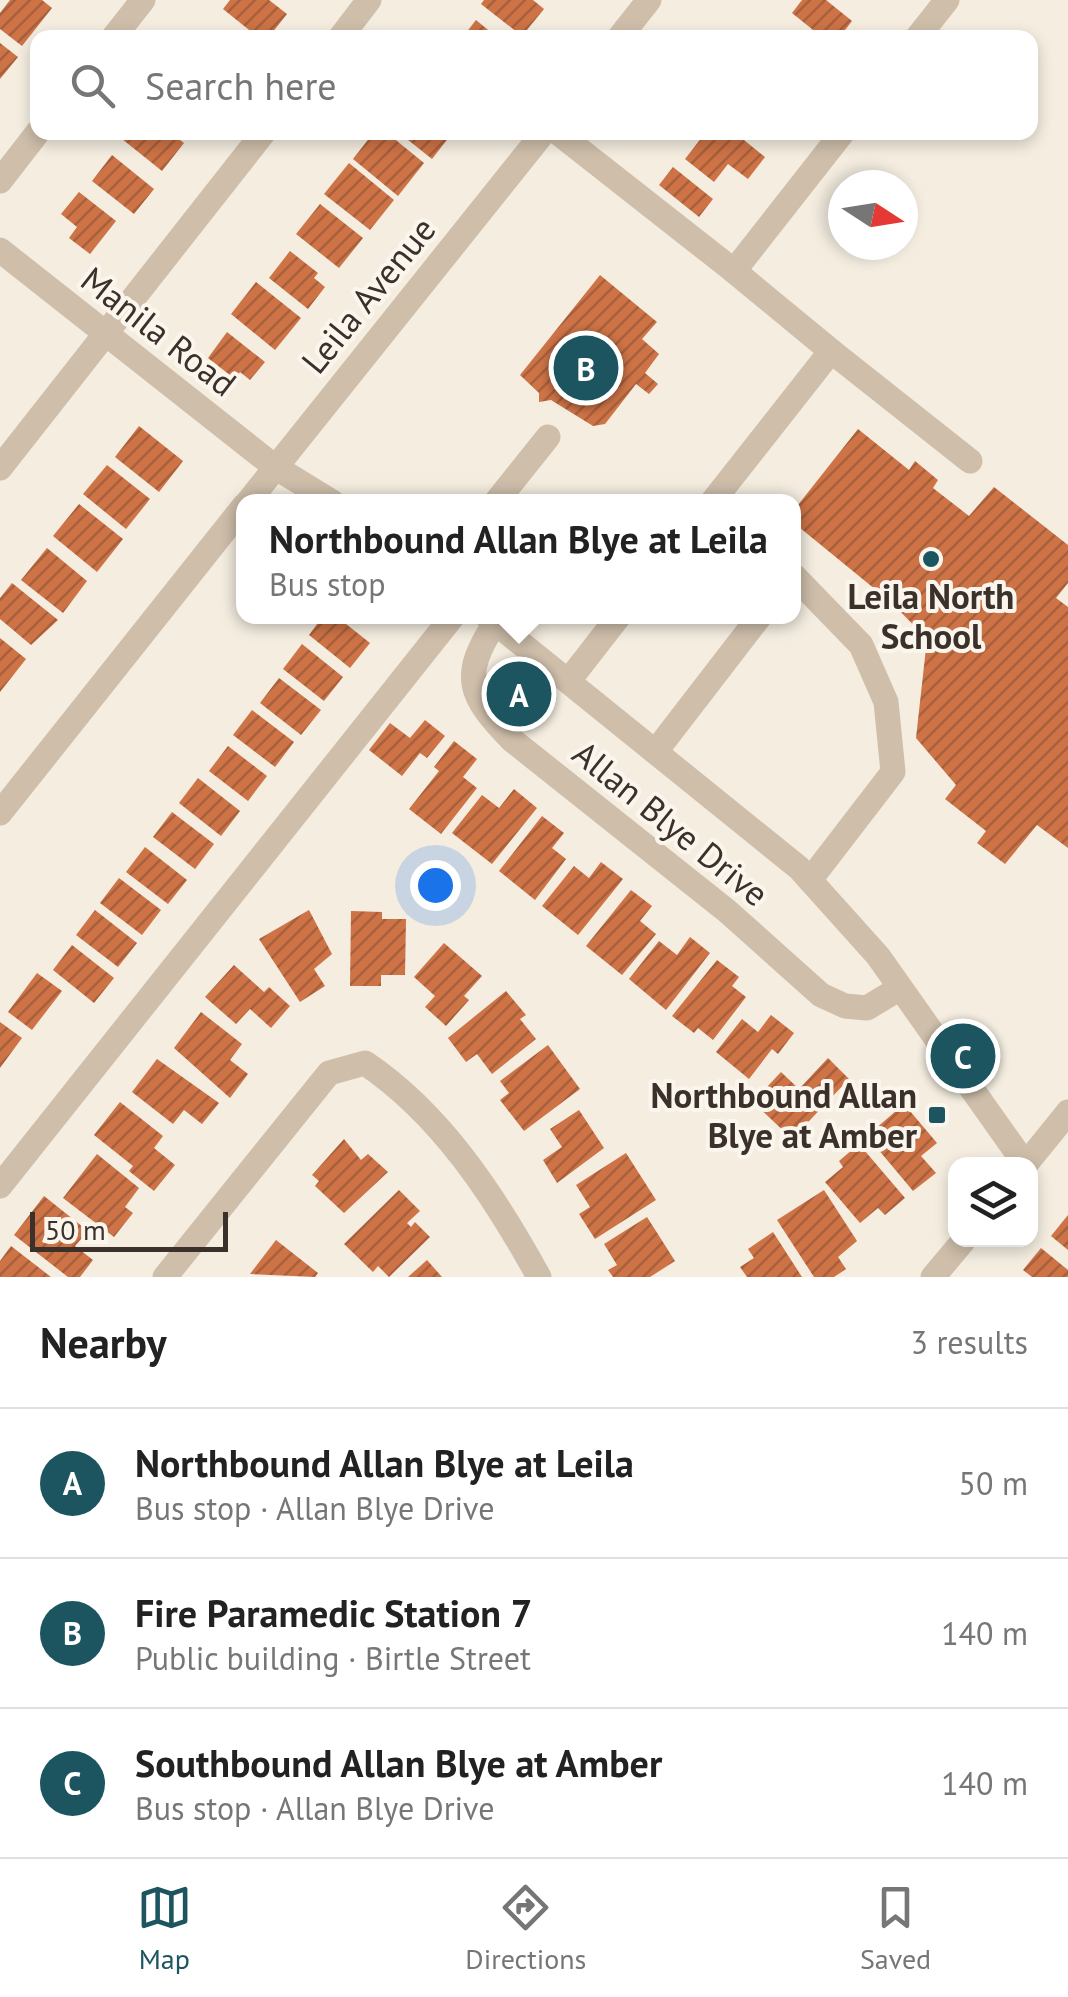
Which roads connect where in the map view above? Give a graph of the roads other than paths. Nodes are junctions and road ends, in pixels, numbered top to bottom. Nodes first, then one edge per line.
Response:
1 (143, 0) edge
2 (369, 0) edge
3 (649, 0) edge
4 (947, 0) edge
5 (119, 30) edge
6 (346, 30) edge
7 (625, 30) edge
8 (923, 30) edge
9 (32, 140) edge
10 (258, 140) edge
11 (538, 140) edge
12 (567, 140) edge
13 (837, 140) edge
14 (0, 181) edge
15 (0, 250) edge
16 (734, 271) junction
17 (106, 333) junction
18 (831, 351) junction
19 (548, 438) dead end
20 (970, 461) dead end
21 (276, 466) junction
22 (0, 468) edge
23 (254, 494) edge
24 (320, 494) edge
25 (502, 494) edge
26 (719, 494) edge
27 (236, 517) edge
28 (801, 583) edge
29 (447, 624) edge
30 (489, 624) edge
31 (496, 624) edge
32 (614, 624) edge
33 (754, 624) edge
34 (570, 679) junction
35 (656, 751) junction
36 (0, 812) edge
37 (810, 880) junction
38 (900, 988) junction
39 (1068, 1112) edge
40 (1021, 1157) edge
41 (1032, 1157) edge
42 (0, 1186) edge
43 (958, 1247) edge
44 (166, 1277) edge
45 (539, 1277) edge
46 (933, 1277) edge

1 - 5 street
2 - 6 street
3 - 7 street
4 - 8 street
9 - 14 street
10 - 17 street
11 - 21 street, Leila Avenue
12 - 16 street
13 - 16 street
15 - 17 street, Manila Road
16 - 18 street
17 - 21 street, Manila Road
17 - 22 street
18 - 20 street
18 - 26 street
19 - 25 street
21 - 23 street, Leila Avenue
21 - 24 street
27 - 36 street, Leila Avenue
28 - 37 street
29 - 42 street
30 - 38 street, Allan Blye Drive
31 - 34 street, Allan Blye Drive
32 - 34 street
33 - 35 street
34 - 35 street, Allan Blye Drive
35 - 37 street, Allan Blye Drive
37 - 38 street, Allan Blye Drive
38 - 40 street, Allan Blye Drive
39 - 41 street
43 - 46 street
44 - 45 street

